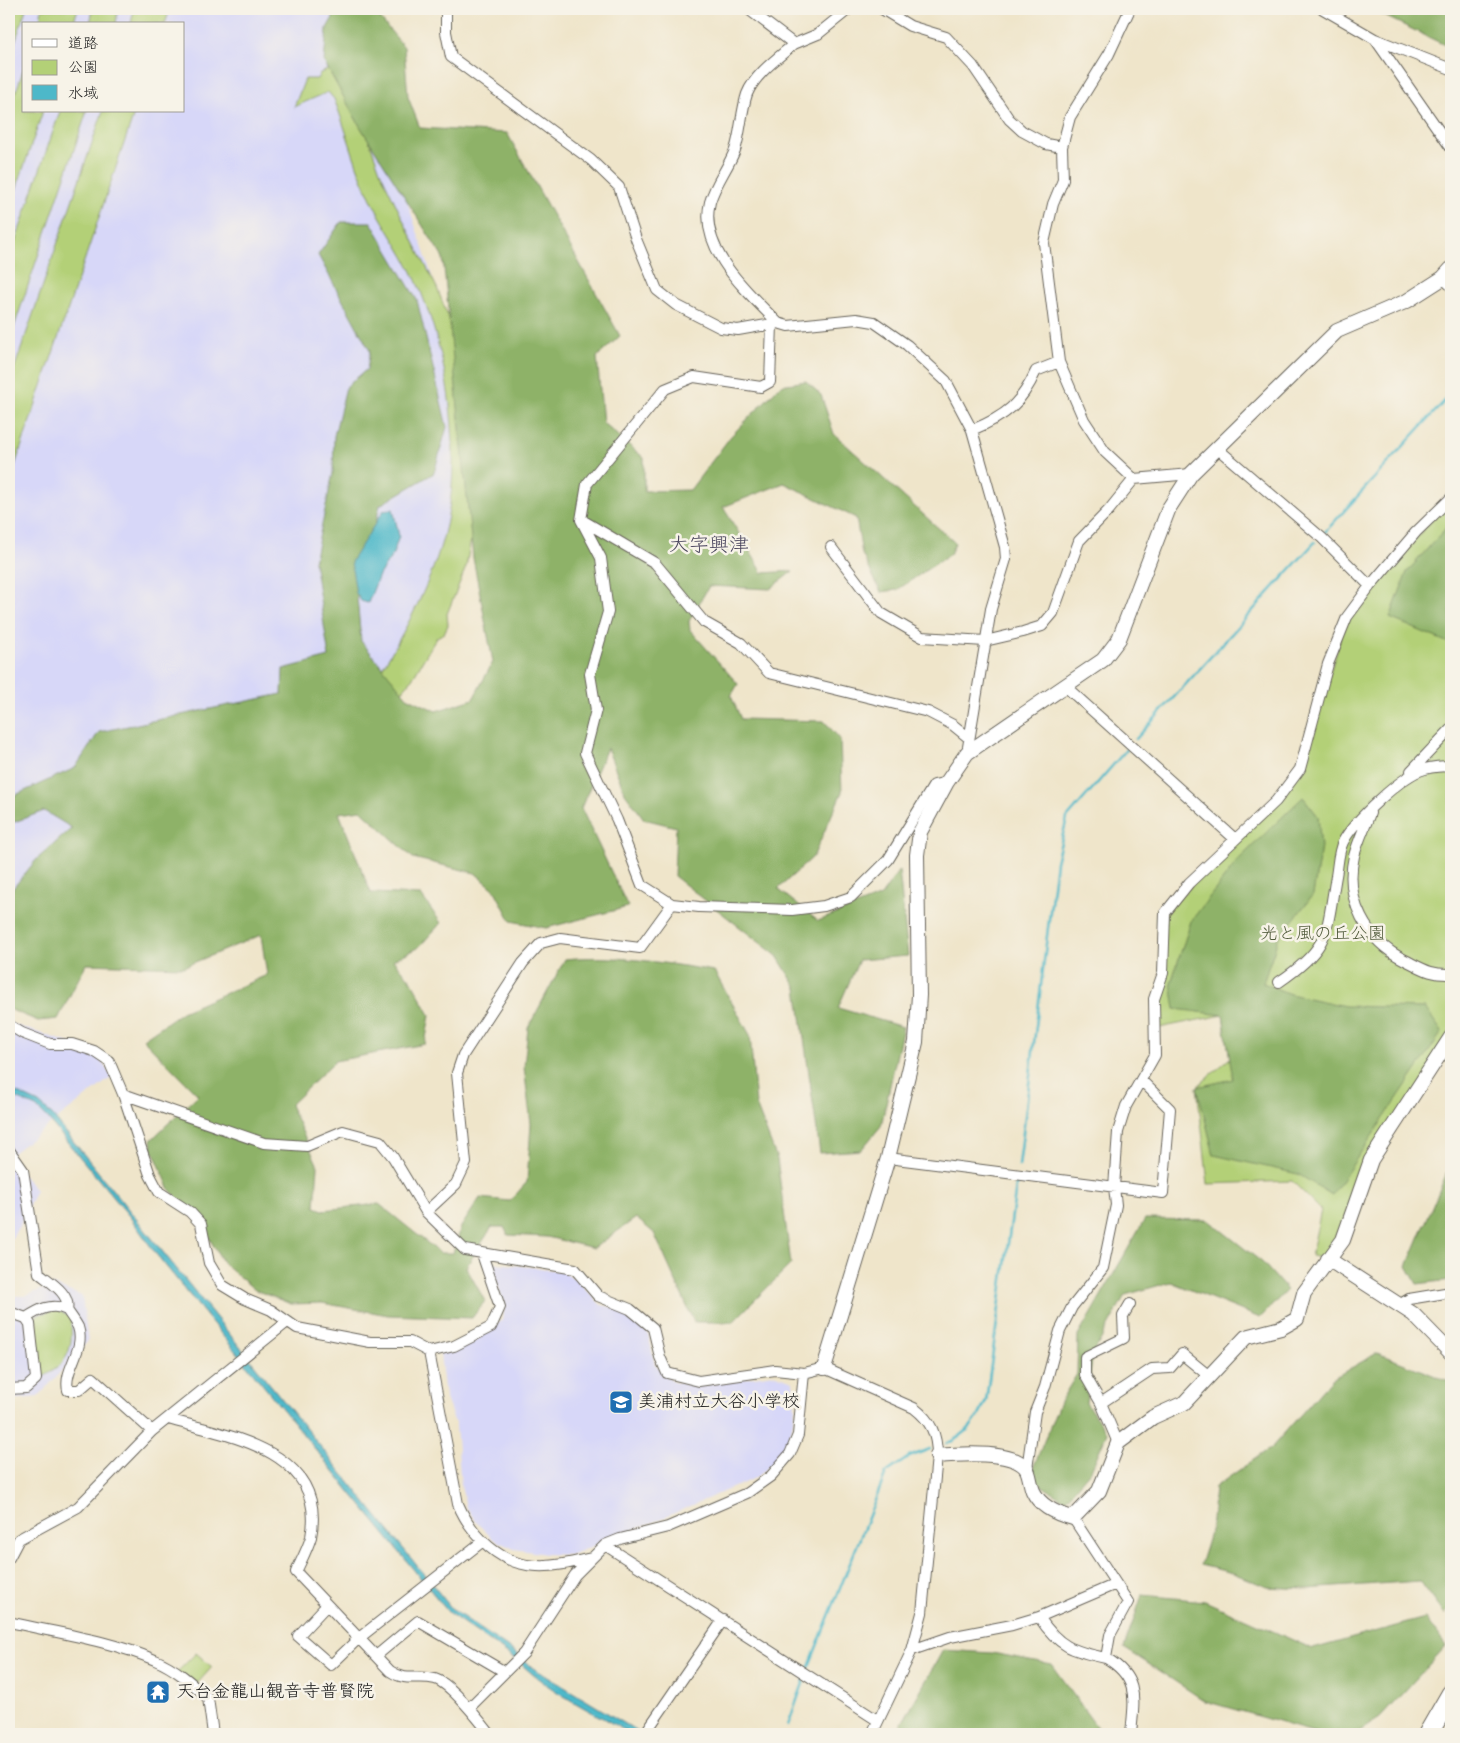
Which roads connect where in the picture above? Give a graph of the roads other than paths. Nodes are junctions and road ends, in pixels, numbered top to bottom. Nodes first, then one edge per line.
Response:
1 (446, 9) edge
2 (748, 9) edge
3 (849, 9) edge
4 (882, 9) edge
5 (1130, 9) edge
6 (1324, 9) edge
7 (1375, 39) junction
8 (794, 44) junction
9 (1451, 69) edge
10 (1062, 147) junction
11 (1451, 148) edge
12 (1448, 278) edge
13 (775, 324) junction
14 (1059, 362) junction
15 (972, 430) junction
16 (1218, 449) junction
17 (1191, 474) junction
18 (1134, 479) junction
19 (1451, 498) edge
20 (581, 520) junction
21 (831, 547) dead end
22 (1370, 586) junction
23 (985, 640) junction
24 (1065, 686) junction
25 (1451, 729) edge
26 (970, 738) junction
27 (967, 753) junction
28 (1451, 766) edge
29 (1402, 779) junction
30 (947, 782) junction
31 (1371, 810) junction
32 (1235, 839) junction
33 (672, 904) junction
34 (1451, 974) edge
35 (1279, 982) dead end
36 (9, 1025) edge
37 (1451, 1037) edge
38 (1142, 1081) junction
39 (123, 1094) junction
40 (9, 1150) edge
41 (888, 1158) junction
42 (1114, 1187) junction
43 (426, 1212) junction
44 (482, 1254) junction
45 (1328, 1259) junction
46 (1451, 1292) edge
47 (1130, 1304) dead end
48 (1399, 1305) junction
49 (67, 1310) junction
50 (9, 1312) edge
51 (26, 1318) junction
52 (287, 1322) junction
53 (429, 1352) junction
54 (1451, 1353) edge
55 (824, 1368) junction
56 (804, 1373) junction
57 (1208, 1376) junction
58 (9, 1389) edge
59 (1101, 1403) junction
60 (168, 1419) junction
61 (152, 1432) junction
62 (1118, 1443) junction
63 (937, 1456) junction
64 (1027, 1469) junction
65 (1073, 1518) junction
66 (483, 1540) junction
67 (605, 1545) junction
68 (9, 1558) edge
69 (591, 1558) junction
70 (1116, 1584) junction
71 (328, 1605) junction
72 (1039, 1616) junction
73 (723, 1620) junction
74 (9, 1622) edge
75 (359, 1638) junction
76 (912, 1650) junction
77 (376, 1656) junction
78 (1106, 1658) junction
79 (505, 1672) junction
80 (1451, 1694) edge
81 (470, 1707) junction
82 (877, 1720) junction
83 (646, 1732) dead end
84 (213, 1734) edge
85 (490, 1734) edge
86 (872, 1734) edge
87 (1131, 1734) edge
88 (1428, 1734) edge

1 - 13 street
2 - 8 street
3 - 8 street
4 - 10 street
5 - 10 street
6 - 7 street
7 - 9 street
7 - 11 street
8 - 13 street
10 - 14 street
12 - 16 street
13 - 15 street
13 - 20 street
14 - 15 street
14 - 18 street
15 - 23 street
16 - 17 street
16 - 22 street
17 - 18 street
17 - 24 street
18 - 23 street
19 - 22 street
20 - 26 street
20 - 33 street
21 - 23 street
22 - 32 street
23 - 26 street
24 - 27 street
24 - 32 street
25 - 29 street
26 - 27 street
27 - 30 street
28 - 29 street
29 - 31 street
30 - 33 street
30 - 41 street
31 - 34 street
31 - 35 street
32 - 38 street
33 - 43 street
36 - 39 street
37 - 45 street
38 - 42 street
38 - 42 street
39 - 43 street
39 - 52 street
40 - 49 street
41 - 42 street
41 - 55 street
42 - 64 street
43 - 44 street
44 - 53 street
44 - 56 street
45 - 48 street
45 - 57 street
46 - 48 street
47 - 59 street
48 - 54 street
49 - 51 street
49 - 61 street
50 - 51 street
51 - 58 street
52 - 53 street
52 - 60 street
53 - 66 street
55 - 56 street
55 - 63 street
56 - 67 street
57 - 59 street
57 - 62 street
59 - 62 street
60 - 61 street
60 - 71 street
61 - 68 street
62 - 65 street
63 - 64 street
63 - 76 street
64 - 65 street
65 - 70 street
66 - 69 street
66 - 75 street
67 - 69 street
67 - 73 street
69 - 79 street
70 - 72 street
70 - 78 street
71 - 75 street
71 - 75 street
72 - 76 street
72 - 78 street
73 - 82 street
73 - 83 street
74 - 84 street
75 - 77 street
76 - 82 street
77 - 79 street
77 - 81 street
78 - 87 street
79 - 81 street
80 - 88 highway
81 - 85 street
82 - 86 street

